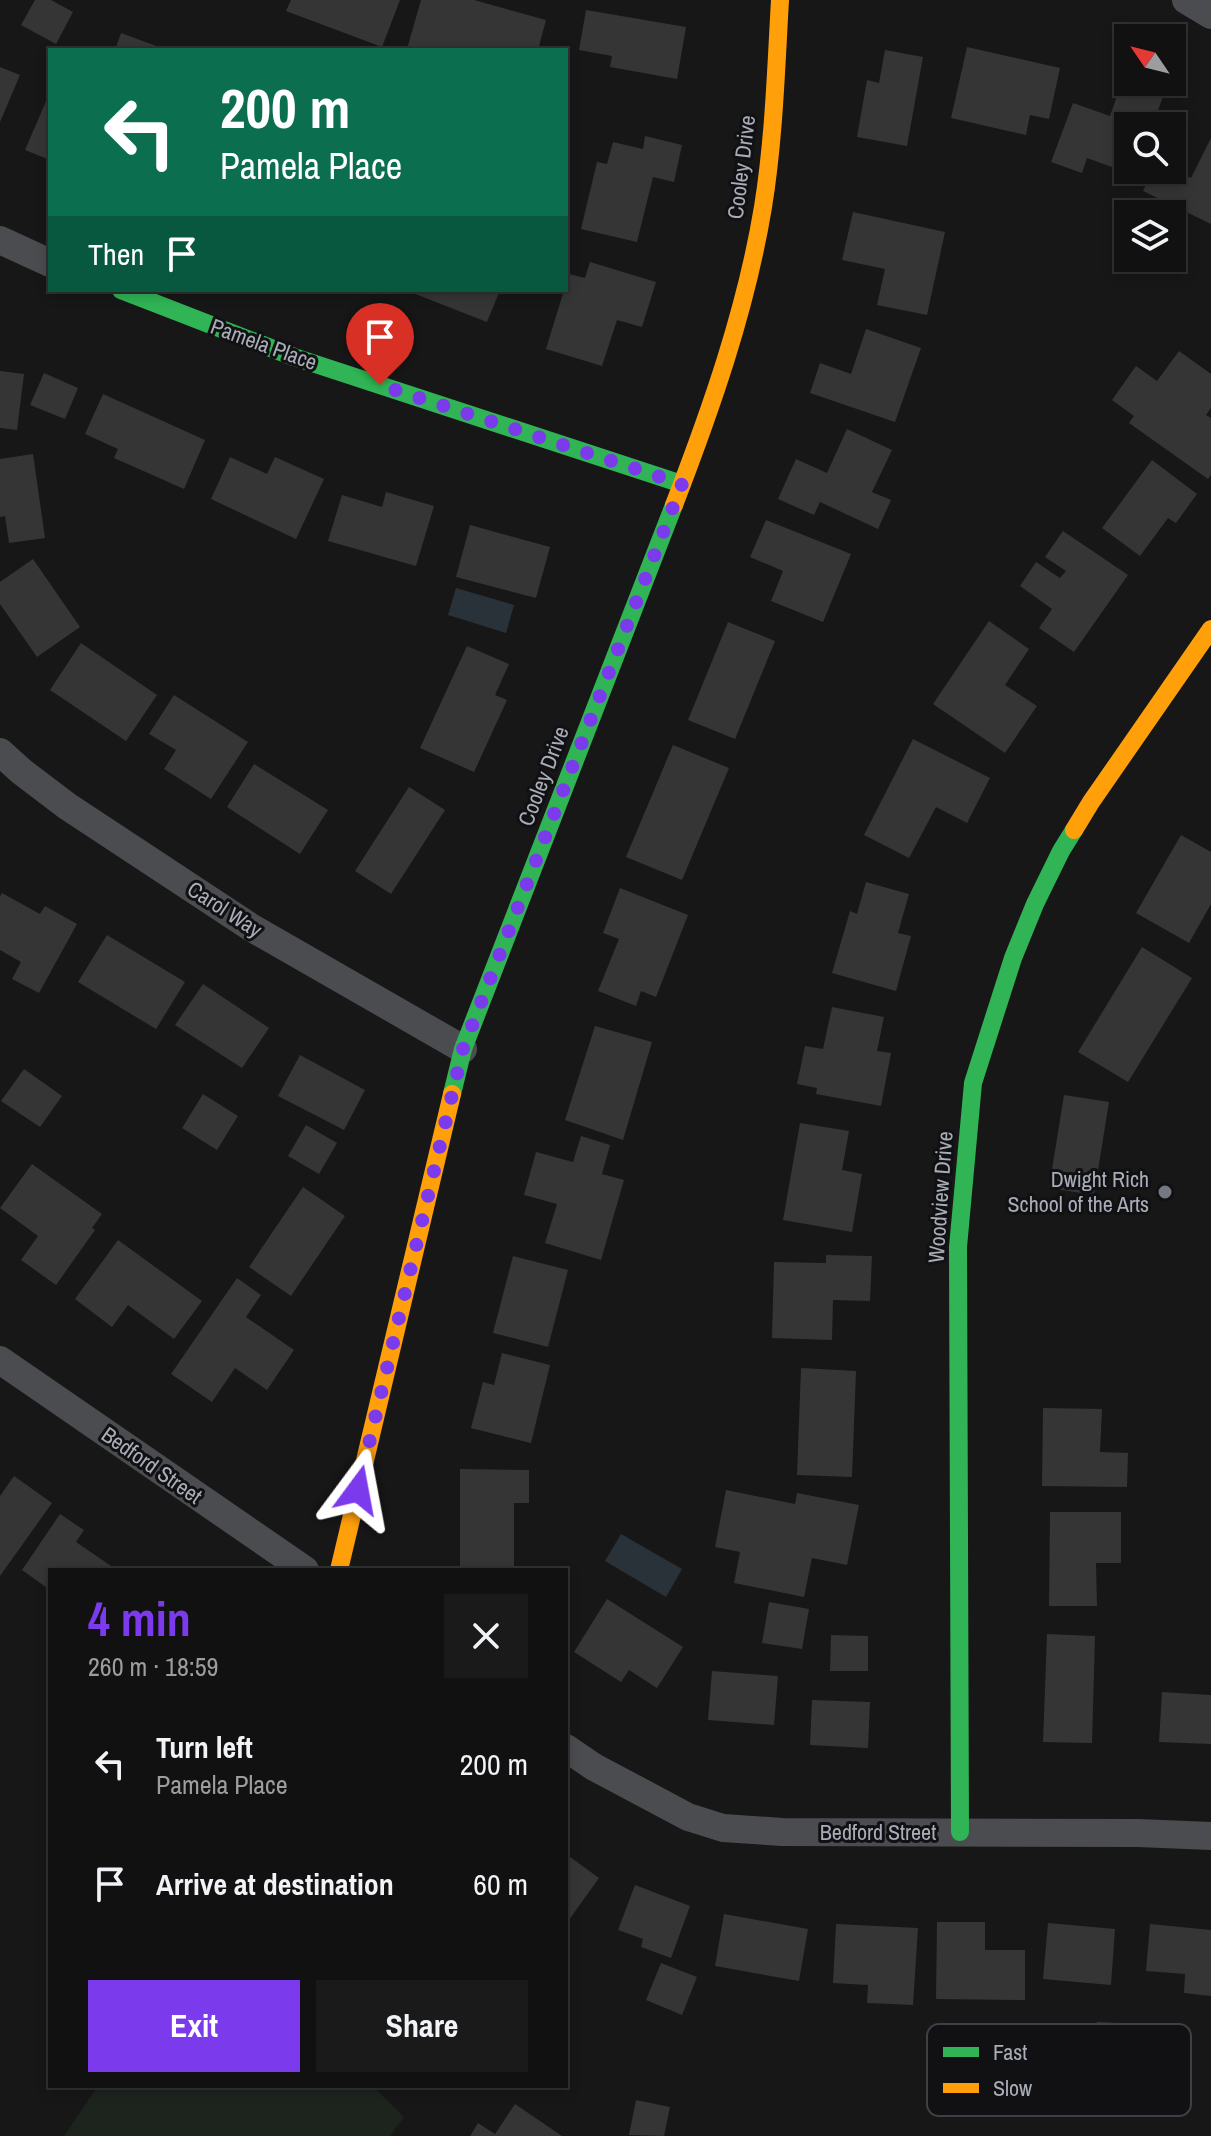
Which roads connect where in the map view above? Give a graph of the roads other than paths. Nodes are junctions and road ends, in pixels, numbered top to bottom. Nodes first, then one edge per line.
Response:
1 (780, 0) edge
2 (1186, 0) edge
3 (1211, 15) edge
4 (0, 240) edge
5 (48, 262) edge
6 (126, 292) edge
7 (682, 484) junction
8 (1211, 629) edge
9 (0, 752) edge
10 (463, 1049) junction
11 (0, 1360) edge
12 (302, 1568) edge
13 (339, 1568) edge
14 (568, 1749) edge
15 (960, 1832) junction
16 (1211, 1836) edge

1 - 7 street, Cooley Drive
2 - 3 street
4 - 5 street
6 - 7 street, Pamela Place
7 - 10 street, Cooley Drive
8 - 15 street, Woodview Drive
9 - 10 street, Carol Way
10 - 13 street, Cooley Drive
11 - 12 street, Bedford Street
14 - 15 street, Bedford Street
15 - 16 street, Bedford Street

